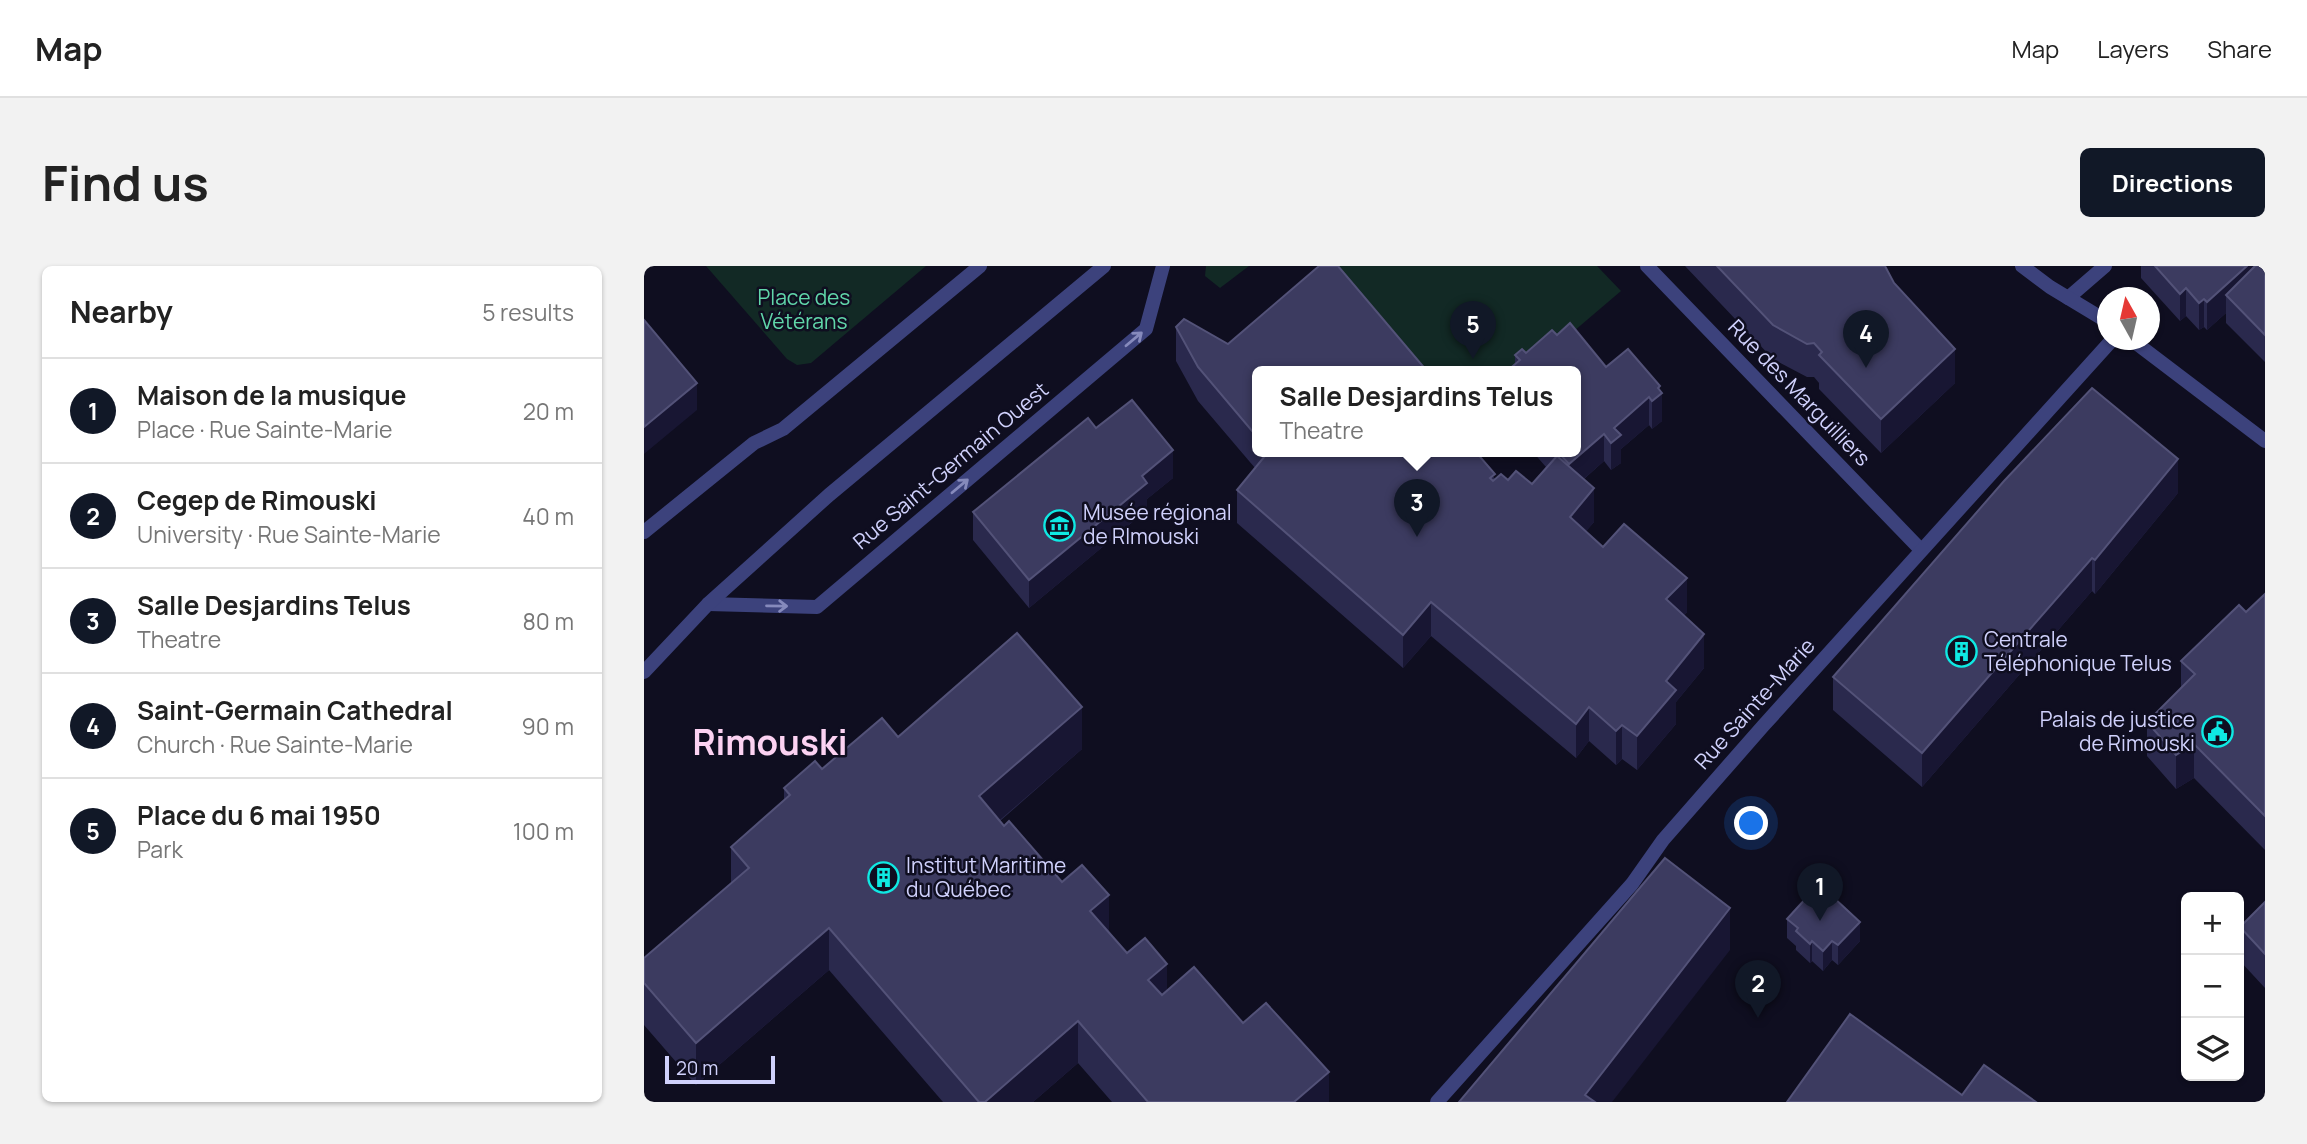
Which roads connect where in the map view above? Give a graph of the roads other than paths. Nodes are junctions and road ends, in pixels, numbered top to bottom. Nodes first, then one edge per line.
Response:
1 (980, 266) edge
2 (1104, 266) edge
3 (1163, 266) edge
4 (1647, 266) edge
5 (2022, 266) edge
6 (2105, 266) edge
7 (2068, 298) junction
8 (2097, 315) edge
9 (2103, 350) edge
10 (2145, 350) edge
11 (2265, 441) edge
12 (644, 532) edge
13 (1921, 550) junction
14 (708, 604) junction
15 (644, 672) edge
16 (1437, 1102) edge

1 - 12 street
2 - 14 street
14 -> 3 street, Rue Saint-Germain Ouest
4 - 13 street, Rue des Marguilliers
5 - 7 street
6 - 7 street
7 - 8 street
9 - 13 street, Rue Sainte-Marie
10 - 11 street
13 - 16 street, Rue Sainte-Marie
14 - 15 street

